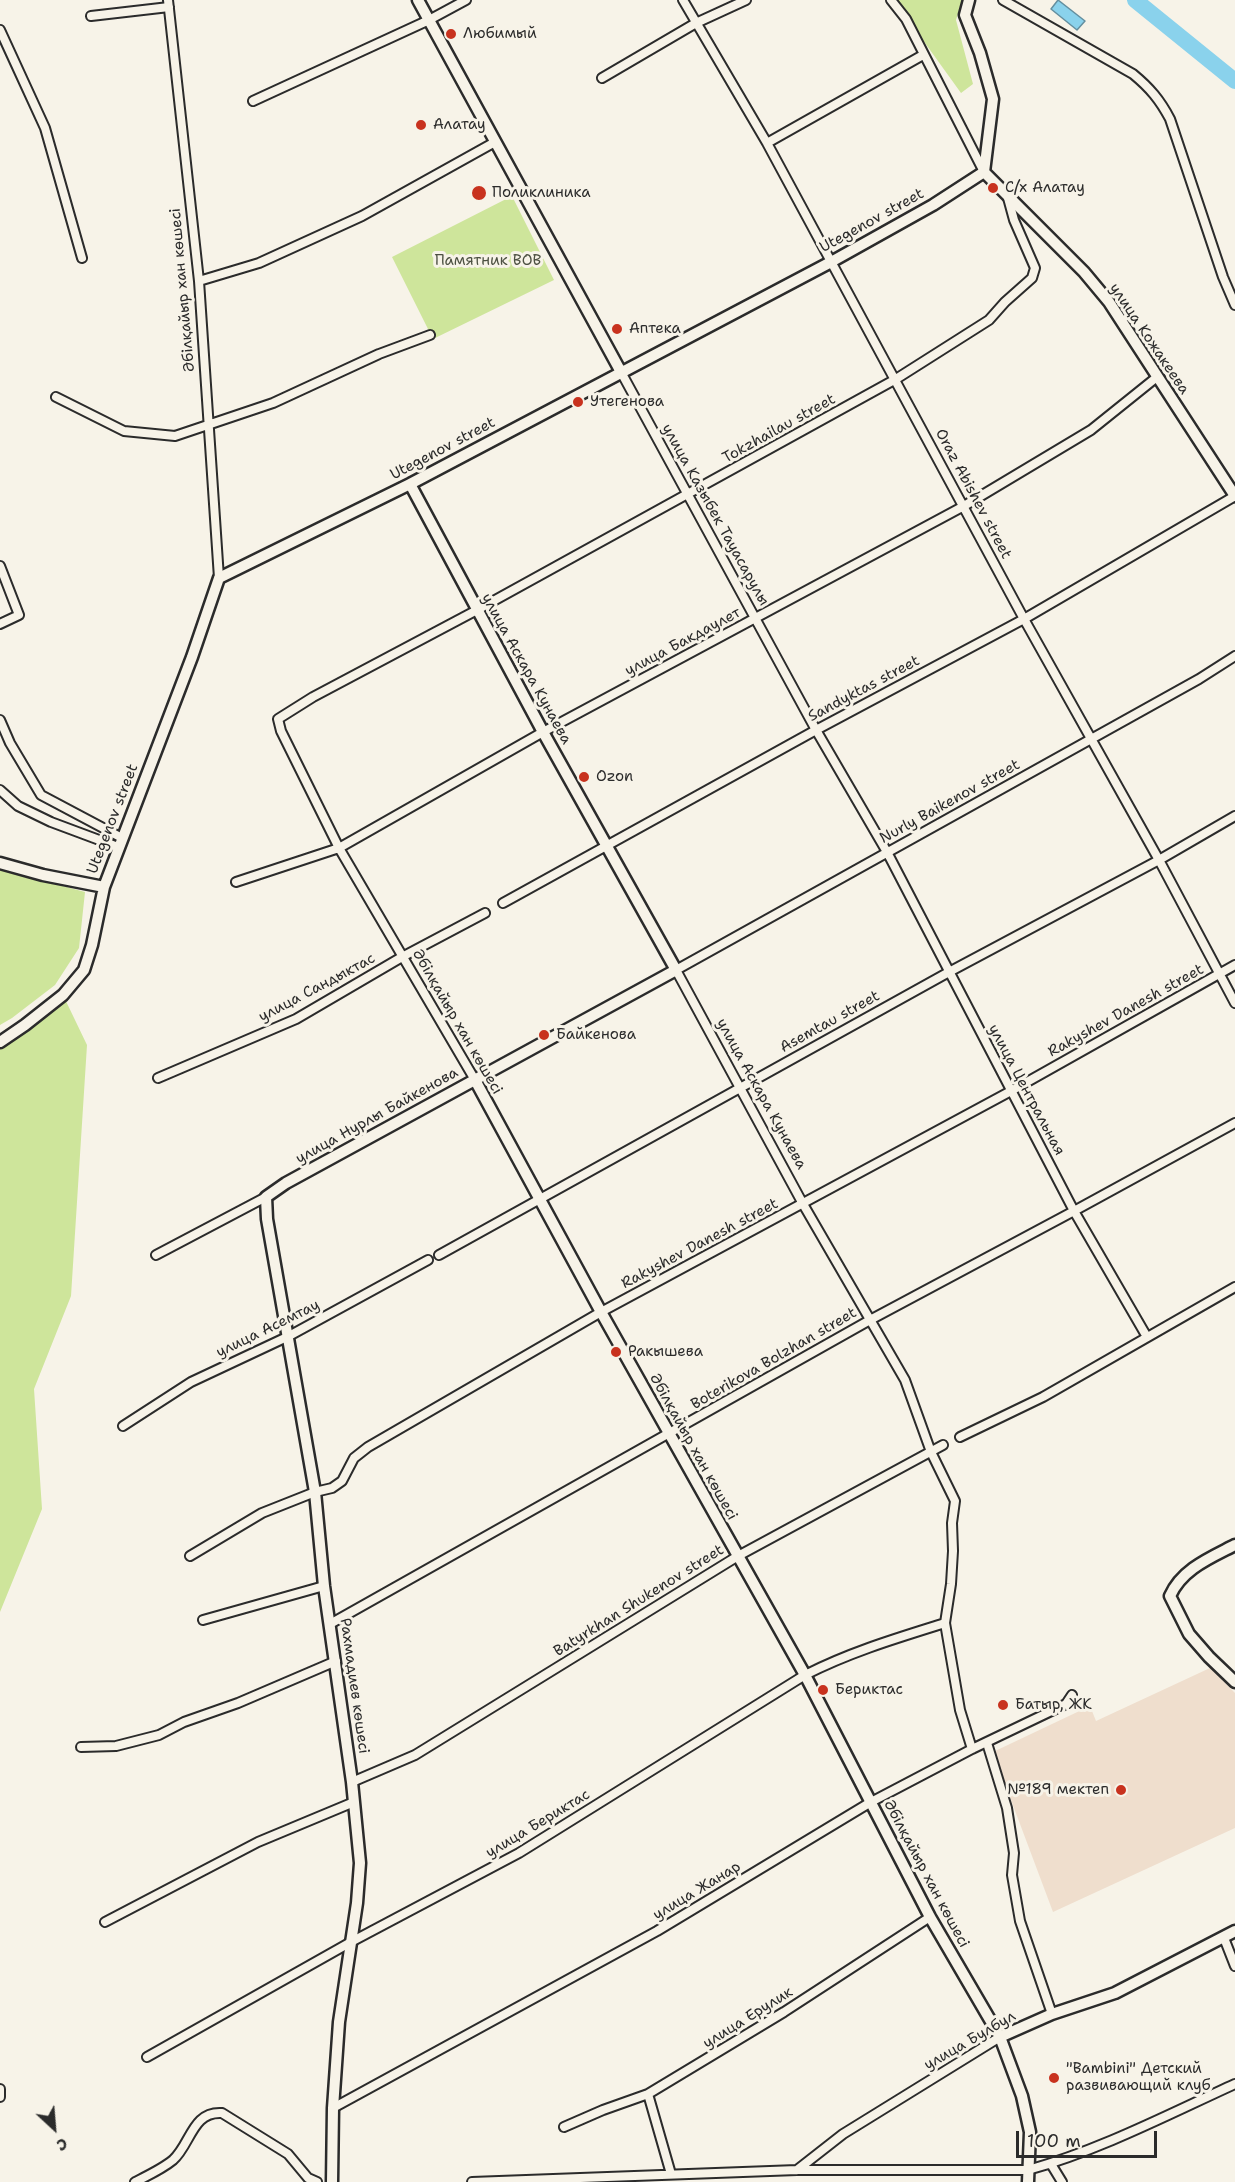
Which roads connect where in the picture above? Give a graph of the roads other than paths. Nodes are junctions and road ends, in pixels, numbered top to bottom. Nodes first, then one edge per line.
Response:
1 (418, 0) edge
2 (466, 0) edge
3 (683, 0) edge
4 (746, 0) edge
5 (891, 0) edge
6 (969, 0) edge
7 (1003, 0) edge
8 (168, 3) edge
9 (91, 16) dead end
10 (429, 20) junction
11 (696, 23) junction
12 (0, 30) edge
13 (923, 54) junction
14 (602, 78) dead end
15 (253, 101) dead end
16 (495, 142) junction
17 (767, 143) junction
18 (984, 172) junction
19 (1007, 196) junction
20 (82, 258) dead end
21 (831, 262) junction
22 (199, 281) junction
23 (1235, 305) edge
24 (430, 335) dead end
25 (621, 372) junction
26 (1157, 377) junction
27 (896, 379) junction
28 (56, 397) dead end
29 (209, 424) junction
30 (410, 484) junction
31 (687, 495) junction
32 (1235, 496) edge
33 (964, 506) junction
34 (0, 566) edge
35 (219, 578) junction
36 (477, 610) junction
37 (755, 619) junction
38 (1024, 619) junction
39 (0, 624) edge
40 (1235, 656) edge
41 (278, 718) joint
42 (0, 720) edge
43 (816, 730) junction
44 (543, 732) junction
45 (1092, 739) junction
46 (0, 790) edge
47 (1235, 816) edge
48 (120, 842) junction
49 (608, 847) junction
50 (339, 848) junction
51 (887, 852) junction
52 (1159, 860) junction
53 (0, 863) edge
54 (236, 882) dead end
55 (104, 887) junction
56 (503, 903) dead end
57 (485, 913) dead end
58 (402, 957) junction
59 (1235, 965) edge
60 (676, 970) junction
61 (949, 972) junction
62 (1220, 974) junction
63 (1235, 1003) edge
64 (0, 1042) edge
65 (158, 1078) dead end
66 (475, 1080) junction
67 (740, 1088) junction
68 (1011, 1091) junction
69 (1235, 1123) edge
70 (266, 1197) junction
71 (540, 1199) junction
72 (803, 1204) junction
73 (1074, 1211) junction
74 (439, 1254) dead end
75 (156, 1255) dead end
76 (428, 1260) dead end
77 (1235, 1287) edge
78 (601, 1312) junction
79 (870, 1320) junction
80 (289, 1336) junction
81 (1147, 1336) junction
82 (123, 1426) dead end
83 (669, 1434) junction
84 (960, 1437) dead end
85 (943, 1445) dead end
86 (930, 1452) junction
87 (315, 1492) junction
88 (1235, 1545) edge
89 (190, 1556) dead end
90 (738, 1556) junction
91 (324, 1586) junction
92 (203, 1620) dead end
93 (945, 1623) junction
94 (330, 1624) junction
95 (336, 1662) junction
96 (805, 1675) junction
97 (1235, 1682) edge
98 (1072, 1695) dead end
99 (987, 1743) junction
100 (81, 1747) dead end
101 (972, 1749) junction
102 (352, 1782) junction
103 (354, 1802) junction
104 (871, 1802) junction
105 (930, 1917) junction
106 (105, 1922) dead end
107 (1235, 1931) edge
108 (1224, 1938) junction
109 (351, 1942) junction
110 (1235, 1966) edge
111 (1052, 2014) junction
112 (1000, 2037) junction
113 (147, 2057) dead end
114 (1235, 2084) edge
115 (0, 2089) edge
116 (648, 2094) junction
117 (0, 2097) edge
118 (333, 2108) junction
119 (564, 2127) dead end
120 (1051, 2164) junction
121 (797, 2170) junction
122 (671, 2174) junction
123 (1028, 2176) edge
124 (135, 2182) edge
125 (316, 2182) edge
126 (332, 2182) edge
127 (472, 2182) edge
128 (1062, 2182) edge

1 - 10 street, улица Казыбек Тауасарулы
2 - 10 street
3 - 11 street, Oraz Abishev street
4 - 11 street
5 - 13 street, улица Кожакеева
6 - 18 street
7 - 23 street
8 - 9 street
8 - 22 street, Әбілқайыр хан көшесі
10 - 15 street
10 - 16 street, улица Казыбек Тауасарулы
11 - 14 street
11 - 17 street, Oraz Abishev street
12 - 20 street
13 - 17 street
13 - 18 street, улица Кожакеева
16 - 22 street
16 - 25 street, улица Казыбек Тауасарулы
17 - 21 street, Oraz Abishev street
18 - 19 street, улица Кожакеева
18 - 21 street, Utegenov street
19 - 26 street, улица Кожакеева
19 - 27 street, Tokzhailau street
21 - 25 street, Utegenov street
21 - 27 street, Oraz Abishev street
22 - 29 street, Әбілқайыр хан көшесі
24 - 29 street
25 - 30 street, Utegenov street
25 - 31 street, улица Казыбек Тауасарулы
26 - 32 street, улица Кожакеева
26 - 33 street, улица Бакдаулет
27 - 31 street, Tokzhailau street
27 - 33 street, Oraz Abishev street
28 - 29 street
29 - 35 street, Әбілқайыр хан көшесі
30 - 35 street, Utegenov street
30 - 36 street, улица Аскара Кунаева
31 - 36 street, Tokzhailau street
31 - 37 street, улица Казыбек Тауасарулы
32 - 38 street, Sandyktas street
33 - 37 street, улица Бакдаулет
33 - 38 street, Oraz Abishev street
34 - 39 street
35 - 48 street, Utegenov street
36 - 41 street, Tokzhailau street
36 - 44 street, улица Аскара Кунаева
37 - 43 street, улица Казыбек Тауасарулы
37 - 44 street, улица Бакдаулет
38 - 43 street, Sandyktas street
38 - 45 street, Oraz Abishev street
40 - 45 street, Nurly Baikenov street
41 - 50 street, Әбілқайыр хан көшесі
42 - 48 street
43 - 49 street, Sandyktas street
43 - 51 street, улица Казыбек Тауасарулы
44 - 49 street, улица Аскара Кунаева
44 - 50 street, улица Бакдаулет
45 - 51 street, Nurly Baikenov street
45 - 52 street, Oraz Abishev street
46 - 48 street
47 - 52 street, Asemtau street
48 - 55 street, Utegenov street
49 - 56 street, Sandyktas street
49 - 60 street, улица Аскара Кунаева
50 - 54 street, улица Бакдаулет
50 - 58 street, Әбілқайыр хан көшесі
51 - 60 street, Nurly Baikenov street
51 - 61 street, улица Центральная
52 - 61 street, Asemtau street
52 - 62 street, Oraz Abishev street
53 - 55 street
55 - 64 street, Utegenov street
57 - 58 street, улица Сандыктас
58 - 65 street, улица Сандыктас
58 - 66 street, Әбілқайыр хан көшесі
59 - 62 street, Rakyshev Danesh street
60 - 66 street, улица Нурлы Байкенова
60 - 67 street, улица Аскара Кунаева
61 - 67 street, Asemtau street
61 - 68 street, улица Центральная
62 - 63 street, Oraz Abishev street
62 - 68 street, Rakyshev Danesh street
66 - 70 street, улица Нурлы Байкенова
66 - 71 street, Әбілқайыр хан көшесі
67 - 71 street, Asemtau street
67 - 72 street, улица Аскара Кунаева
68 - 72 street, Rakyshev Danesh street
68 - 73 street, улица Центральная
69 - 73 street, Boterikova Bolzhan street
70 - 75 street, улица Нурлы Байкенова
70 - 80 street, Рахмадиев көшесі
71 - 74 street, Asemtau street
71 - 78 street, Әбілқайыр хан көшесі
72 - 78 street, Rakyshev Danesh street
72 - 79 street, улица Аскара Кунаева
73 - 79 street, Boterikova Bolzhan street
73 - 81 street, улица Центральная
76 - 80 street, улица Асемтау
77 - 81 street
78 - 83 street, Әбілқайыр хан көшесі
78 - 87 street, Rakyshev Danesh street
79 - 83 street, Boterikova Bolzhan street
79 - 86 street, улица Аскара Кунаева
80 - 82 street, улица Асемтау
80 - 87 street, Рахмадиев көшесі
81 - 84 street
83 - 90 street, Әбілқайыр хан көшесі
83 - 94 street, Boterikova Bolzhan street
85 - 86 street, Batyrkhan Shukenov street
86 - 90 street, Batyrkhan Shukenov street
86 - 93 street, улица Аскара Кунаева
87 - 89 street, Rakyshev Danesh street
87 - 91 street, Рахмадиев көшесі
88 - 97 street
90 - 96 street, Әбілқайыр хан көшесі
90 - 102 street, Batyrkhan Shukenov street
91 - 92 street
91 - 94 street, Рахмадиев көшесі
93 - 96 street, улица Бериктас
93 - 101 street, улица Аскара Кунаева
94 - 95 street, Рахмадиев көшесі
95 - 100 street
95 - 102 street, Рахмадиев көшесі
96 - 104 street, Әбілқайыр хан көшесі
96 - 109 street, улица Бериктас
98 - 99 street, улица Жанар
99 - 101 street, улица Жанар
99 - 111 street
101 - 104 street, улица Жанар
102 - 103 street, Рахмадиев көшесі
103 - 106 street
103 - 109 street, Рахмадиев көшесі
104 - 105 street, Әбілқайыр хан көшесі
104 - 118 street, улица Жанар
105 - 112 street, Әбілқайыр хан көшесі
105 - 116 street, улица Ерулик
107 - 108 street, улица Булбул
108 - 110 street
108 - 111 street, улица Булбул
109 - 113 street, улица Бериктас
109 - 118 street, Рахмадиев көшесі
111 - 112 street, улица Булбул
112 - 121 street, улица Булбул
112 - 123 street, Әбілқайыр хан көшесі
114 - 120 street
115 - 117 street
116 - 119 street, улица Ерулик
116 - 122 street
118 - 126 street, Рахмадиев көшесі
120 - 123 street
120 - 128 street
121 - 122 street
121 - 123 street
122 - 127 street
124 - 125 street

